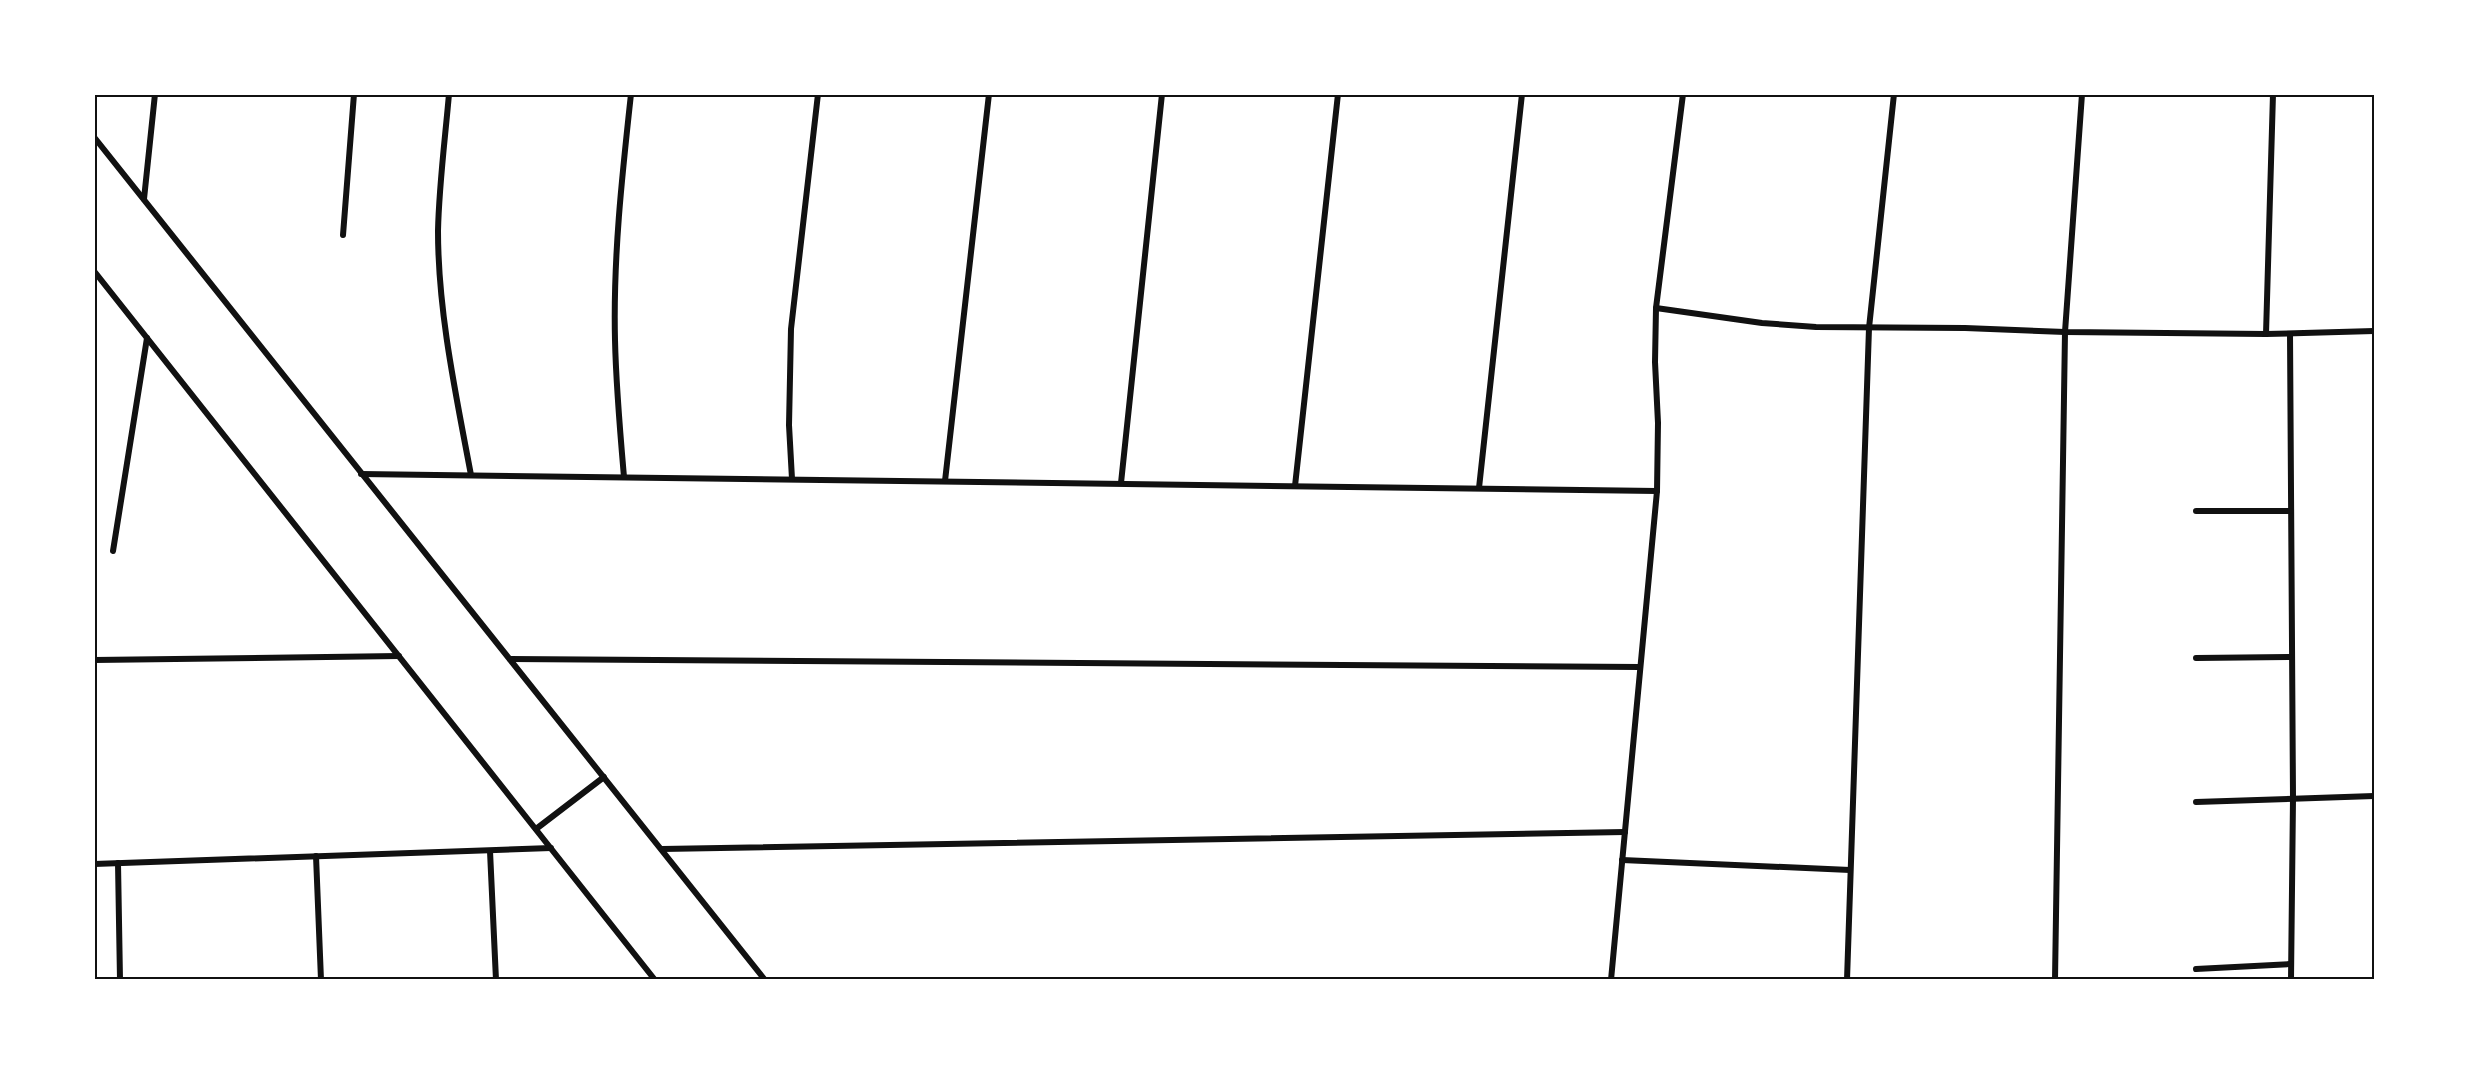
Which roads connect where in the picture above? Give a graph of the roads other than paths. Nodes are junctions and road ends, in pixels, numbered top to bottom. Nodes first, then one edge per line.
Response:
1 (155, 94) edge
2 (354, 94) edge
3 (449, 94) edge
4 (631, 94) edge
5 (818, 94) edge
6 (989, 94) edge
7 (1162, 94) edge
8 (1338, 94) edge
9 (1522, 94) edge
10 (1683, 94) edge
11 (1894, 94) edge
12 (2082, 94) edge
13 (2273, 94) edge
14 (94, 137) edge
15 (144, 200) junction
16 (343, 235) dead end
17 (94, 271) edge
18 (1656, 308) junction
19 (1869, 328) junction
20 (2374, 331) edge
21 (2065, 332) junction
22 (2266, 334) junction
23 (2290, 334) junction
24 (147, 338) junction
25 (361, 474) junction
26 (471, 475) junction
27 (624, 477) junction
28 (792, 479) junction
29 (945, 481) junction
30 (1121, 483) junction
31 (1295, 486) junction
32 (1479, 488) junction
33 (1657, 491) junction
34 (2196, 511) dead end
35 (2290, 511) junction
36 (113, 551) dead end
37 (399, 656) junction
38 (2290, 657) junction
39 (2196, 658) dead end
40 (510, 659) junction
41 (94, 660) edge
42 (1640, 667) junction
43 (604, 777) junction
44 (2374, 796) edge
45 (2292, 798) junction
46 (2196, 801) dead end
47 (536, 829) junction
48 (1625, 832) junction
49 (551, 848) junction
50 (662, 849) junction
51 (490, 850) junction
52 (316, 856) junction
53 (1622, 860) junction
54 (118, 863) junction
55 (94, 864) edge
56 (1850, 870) junction
57 (2290, 964) junction
58 (2196, 969) dead end
59 (120, 980) edge
60 (321, 980) edge
61 (496, 980) edge
62 (655, 980) edge
63 (765, 980) edge
64 (1611, 980) edge
65 (1847, 980) edge
66 (2055, 980) edge
67 (2290, 980) edge

1 - 15 street
2 - 16 street
3 - 26 street
4 - 27 street
5 - 28 street
6 - 29 street
7 - 30 street
8 - 31 street
9 - 32 street
10 - 18 street
11 - 19 street
12 - 21 street
13 - 22 street
14 - 15 street
15 - 25 street
17 - 24 street
18 - 19 street
18 - 33 street
19 - 21 street
19 - 56 street
20 - 23 street
21 - 22 street
21 - 66 street
22 - 23 street
23 - 35 street
24 - 36 street
24 - 37 street
25 - 26 street
25 - 40 street
26 - 27 street
27 - 28 street
28 - 29 street
29 - 30 street
30 - 31 street
31 - 32 street
32 - 33 street
33 - 42 street
34 - 35 street
35 - 38 street
37 - 41 street
37 - 47 street
38 - 39 street
38 - 45 street
40 - 42 street
40 - 43 street
42 - 48 street
43 - 47 street
43 - 50 street
44 - 45 street
45 - 46 street
45 - 57 street
47 - 49 street
48 - 50 street
48 - 53 street
49 - 51 street
49 - 62 street
50 - 63 street
51 - 52 street
51 - 61 street
52 - 54 street
52 - 60 street
53 - 56 street
53 - 64 street
54 - 55 street
54 - 59 street
56 - 65 street
57 - 58 street
57 - 67 street

